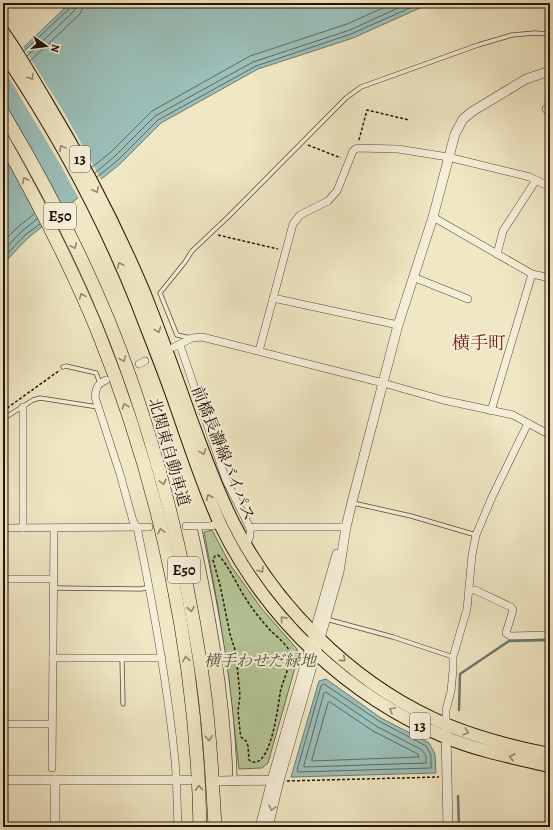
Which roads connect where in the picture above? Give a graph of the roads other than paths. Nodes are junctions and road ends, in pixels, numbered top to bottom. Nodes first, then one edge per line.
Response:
1 (3, 32) edge
2 (550, 34) edge
3 (3, 52) edge
4 (550, 71) edge
5 (3, 113) edge
6 (3, 140) edge
7 (448, 157) junction
8 (536, 180) junction
9 (550, 187) edge
10 (433, 217) junction
11 (497, 254) junction
12 (532, 274) junction
13 (413, 277) junction
14 (550, 278) edge
15 (140, 297) junction
16 (273, 298) junction
17 (468, 298) dead end
18 (398, 324) junction
19 (192, 338) junction
20 (258, 351) junction
21 (63, 367) road end
22 (103, 381) joint
23 (383, 383) junction
24 (23, 406) junction
25 (98, 407) junction
26 (491, 411) junction
27 (3, 419) edge
28 (528, 423) junction
29 (550, 435) edge
30 (352, 502) junction
31 (220, 524) junction
32 (186, 526) dead end
33 (199, 526) junction
34 (346, 526) junction
35 (137, 527) junction
36 (149, 527) dead end
37 (3, 528) edge
38 (23, 528) junction
39 (54, 528) junction
40 (250, 528) junction
41 (476, 535) junction
42 (246, 546) junction
43 (3, 579) edge
44 (54, 579) junction
45 (149, 587) junction
46 (54, 588) junction
47 (469, 590) junction
48 (3, 599) edge
49 (326, 619) junction
50 (550, 635) edge
51 (317, 636) junction
52 (309, 651) junction
53 (53, 658) junction
54 (122, 658) junction
55 (162, 658) junction
56 (453, 658) junction
57 (123, 704) dead end
58 (3, 724) edge
59 (52, 724) junction
60 (446, 724) junction
61 (447, 738) junction
62 (550, 754) edge
63 (550, 766) edge
64 (52, 768) dead end
65 (3, 780) edge
66 (55, 780) junction
67 (176, 780) junction
68 (189, 780) dead end
69 (220, 781) dead end
70 (235, 781) junction
71 (279, 781) junction
72 (55, 827) edge
73 (178, 827) edge
74 (200, 827) edge
75 (214, 827) edge
76 (260, 827) edge
77 (268, 827) edge
78 (448, 827) edge

1 -> 15 main road, 前橋長瀞線バイパス / 13
2 - 19 lane
15 -> 3 main road, 前橋長瀞線バイパス / 13
4 - 7 street
5 -> 75 highway, 北関東自動車道 / E50
74 -> 6 highway, 北関東自動車道 / E50
7 - 8 street
7 - 10 street
7 - 16 street
8 - 9 street
8 - 11 street
10 - 11 street
10 - 13 street
11 - 12 street
12 - 14 street
12 - 26 street
13 - 17 street
13 - 18 street
31 -> 15 main road, 前橋長瀞線バイパス / 13
15 -> 42 main road, 前橋長瀞線バイパス / 13
16 - 18 street
16 - 20 street
18 - 23 street
19 - 20 street
19 - 40 street
20 - 23 street
21 - 22 lane
22 - 25 street
23 - 26 street
23 - 30 street
24 - 25 lane
24 - 27 lane
24 - 38 street
25 - 35 street
26 - 28 street
28 - 29 street
28 - 41 street
30 - 34 street
30 - 41 lane
31 - 33 street
52 -> 31 main road, 前橋長瀞線バイパス / 13
32 - 33 street
33 - 70 lane
34 - 40 street
34 - 49 street
34 - 51 street
35 - 36 street
35 - 39 street
35 - 45 street
37 - 38 street
38 - 39 street
39 - 44 street
40 - 42 street
41 - 47 street
42 -> 51 main road, 前橋長瀞線バイパス / 13
43 - 44 street
43 - 48 street
44 - 46 street
45 - 46 lane
45 - 55 street
46 - 53 street
47 - 50 street
47 - 56 street
49 - 51 street
49 - 56 lane
51 - 52 street
51 -> 60 main road, 前橋長瀞線バイパス / 13
61 -> 52 main road, 前橋長瀞線バイパス / 13
52 - 71 street
53 - 54 street
53 - 59 street
54 - 55 street
54 - 57 lane
55 - 67 street
56 - 60 street
58 - 59 street
59 - 64 street
60 - 61 street
60 -> 62 main road, 前橋長瀞線バイパス / 13
63 -> 61 main road, 前橋長瀞線バイパス / 13
61 - 78 street
65 - 66 street
66 - 67 street
66 - 72 street
67 - 68 street
67 - 73 street
69 - 70 street
70 - 71 street
71 - 76 street
71 -> 77 street

